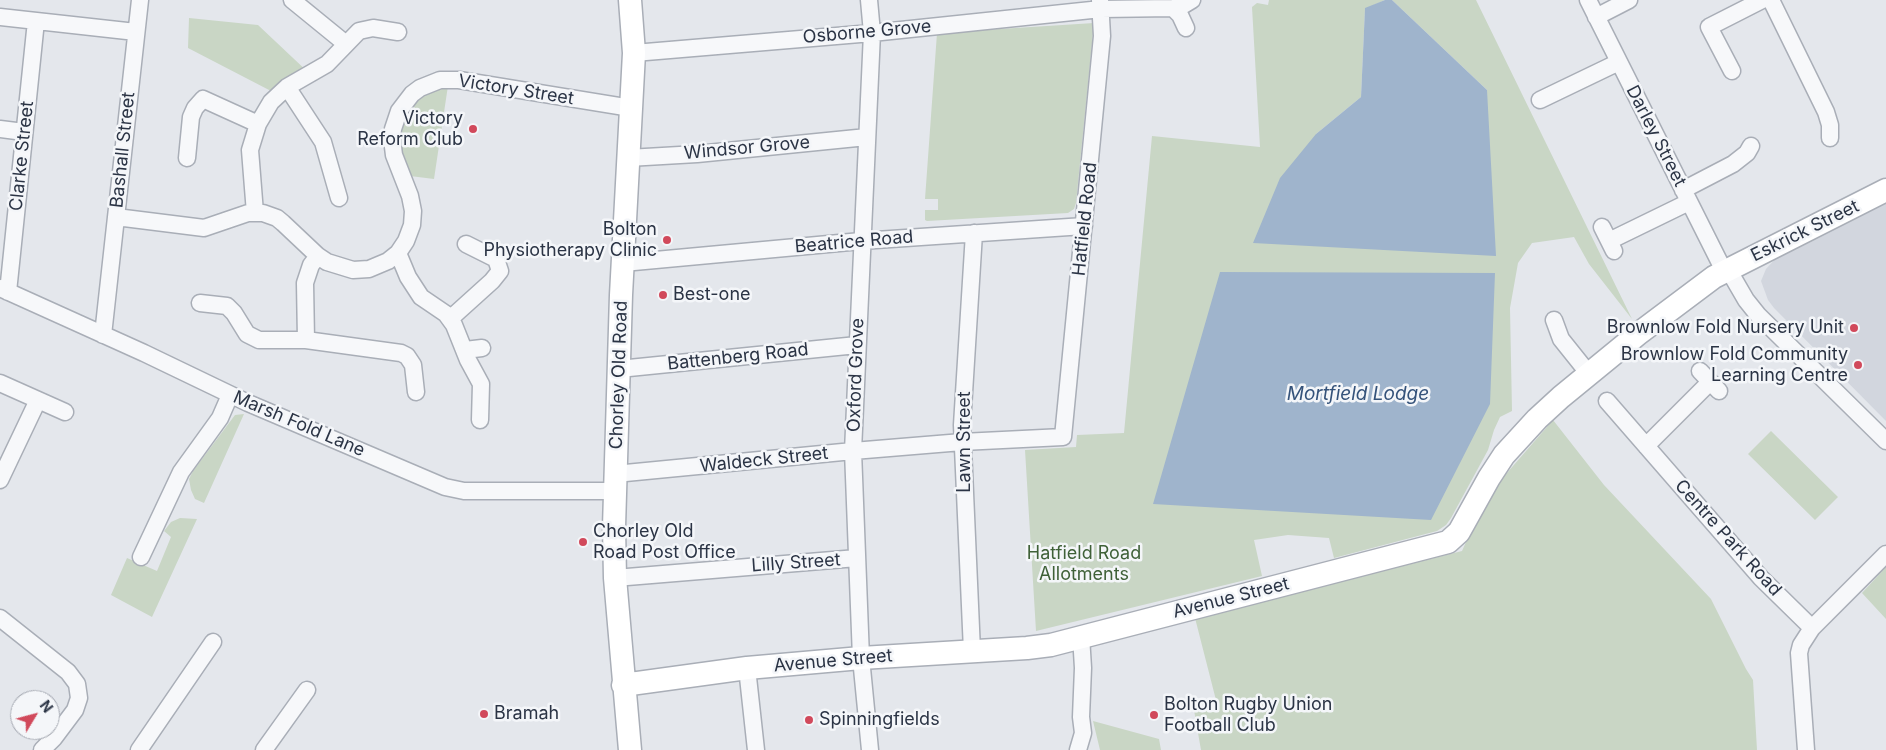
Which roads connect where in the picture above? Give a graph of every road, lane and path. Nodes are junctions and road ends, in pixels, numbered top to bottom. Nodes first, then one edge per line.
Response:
1 (140, 0) edge
2 (292, 0) edge
3 (630, 0) edge
4 (869, 0) edge
5 (1192, 0) edge
6 (1588, 0) edge
7 (1629, 0) edge
8 (1762, 0) edge
9 (1771, 0) edge
10 (1100, 4) edge
11 (1173, 8) junction
12 (1596, 17) junction
13 (0, 18) edge
14 (36, 21) junction
15 (1186, 28) dead end
16 (136, 32) junction
17 (398, 32) dead end
18 (872, 33) junction
19 (346, 44) junction
20 (634, 53) junction
21 (1619, 62) junction
22 (1732, 71) dead end
23 (287, 87) junction
24 (1540, 99) dead end
25 (632, 108) junction
26 (258, 124) junction
27 (0, 129) edge
28 (24, 132) junction
29 (866, 137) junction
30 (1830, 138) dead end
31 (1751, 146) dead end
32 (187, 158) dead end
33 (628, 158) junction
34 (1886, 190) edge
35 (1686, 196) junction
36 (339, 198) dead end
37 (255, 213) junction
38 (116, 217) junction
39 (1084, 226) junction
40 (974, 233) junction
41 (1609, 240) dead end
42 (861, 241) junction
43 (466, 244) dead end
44 (398, 252) junction
45 (318, 256) junction
46 (623, 263) junction
47 (1726, 270) junction
48 (4, 290) edge
49 (200, 303) dead end
50 (451, 318) junction
51 (1554, 320) dead end
52 (103, 334) junction
53 (306, 340) junction
54 (857, 345) junction
55 (482, 348) dead end
56 (465, 350) junction
57 (618, 368) junction
58 (1589, 374) junction
59 (1710, 381) dead end
60 (0, 382) edge
61 (416, 392) dead end
62 (230, 395) junction
63 (38, 400) junction
64 (1607, 401) dead end
65 (65, 412) dead end
66 (480, 420) dead end
67 (1063, 437) joint
68 (1886, 441) edge
69 (962, 442) junction
70 (1646, 446) junction
71 (853, 451) junction
72 (1, 475) edge
73 (615, 483) junction
74 (1886, 554) edge
75 (141, 557) dead end
76 (857, 558) junction
77 (615, 578) junction
78 (0, 618) edge
79 (1812, 628) junction
80 (1081, 636) junction
81 (214, 642) dead end
82 (972, 651) junction
83 (861, 658) junction
84 (747, 668) junction
85 (623, 685) junction
86 (307, 690) dead end
87 (42, 750) edge
88 (139, 750) edge
89 (264, 750) edge
90 (630, 750) edge
91 (756, 750) edge
92 (870, 750) edge
93 (1078, 750) edge
94 (1806, 750) edge

1 - 16 street, Bashall Street
2 - 19 street
3 - 20 street, Chorley Old Road
4 - 18 street, Oxford Grove
5 - 11 street
6 - 12 street, Darley Street
7 - 12 street
8 - 22 street
9 - 30 street
10 - 11 street, Osborne Grove
10 - 18 street, Osborne Grove
10 - 39 street, Hatfield Road
11 - 15 street
12 - 21 street, Darley Street
13 - 14 street
14 - 16 street
14 - 28 street, Clarke Street
16 - 38 street, Bashall Street
17 - 19 street
18 - 20 street, Osborne Grove
18 - 29 street, Oxford Grove
19 - 23 street
20 - 25 street, Chorley Old Road
21 - 24 street
21 - 35 street, Darley Street
23 - 26 street
23 - 36 street
25 - 33 street, Chorley Old Road
25 - 44 street, Victory Street
26 - 32 street
26 - 37 street
27 - 28 street
28 - 48 street, Clarke Street
29 - 33 street, Windsor Grove
29 - 42 street, Oxford Grove
31 - 35 street
33 - 46 street, Chorley Old Road
34 - 47 street, Eskrick Street
35 - 41 street
35 - 47 street, Darley Street
37 - 38 street, Victory Street
37 - 45 street, Victory Street
38 - 52 street, Bashall Street
39 - 40 street, Beatrice Road
39 - 67 street, Hatfield Road
40 - 42 street, Beatrice Road
40 - 69 street, Lawn Street
42 - 46 street, Beatrice Road
42 - 54 street, Oxford Grove
43 - 50 street
44 - 45 street, Victory Street
44 - 50 street
45 - 53 street
46 - 57 street, Chorley Old Road
47 - 58 street, Avenue Street
47 - 68 street, Darley Street
48 - 52 street, Marsh Fold Lane
49 - 53 street
50 - 56 street
51 - 58 street
52 - 62 street, Marsh Fold Lane
53 - 61 street
54 - 57 street, Battenberg Road
54 - 71 street, Oxford Grove
55 - 56 street
56 - 66 street
57 - 73 street, Chorley Old Road
58 - 80 street, Avenue Street
59 - 70 street
60 - 63 street
62 - 73 street, Marsh Fold Lane
62 - 75 street
63 - 65 street
63 - 72 street
64 - 70 street, Centre Park Road
67 - 69 street, Waldeck Street
69 - 71 street, Waldeck Street
69 - 82 street, Lawn Street
70 - 79 street, Centre Park Road
71 - 73 street, Waldeck Street
71 - 76 street, Oxford Grove
73 - 77 street, Chorley Old Road
74 - 79 street
76 - 77 street, Lilly Street
76 - 83 street, Oxford Grove
77 - 85 street, Chorley Old Road
78 - 87 street
79 - 94 street
80 - 82 street, Avenue Street
80 - 93 street
81 - 88 street
82 - 83 street, Avenue Street
83 - 84 street, Avenue Street
83 - 92 street, Oxford Grove
84 - 85 street, Avenue Street
84 - 91 street
85 - 90 street, Chorley Old Road
86 - 89 street

